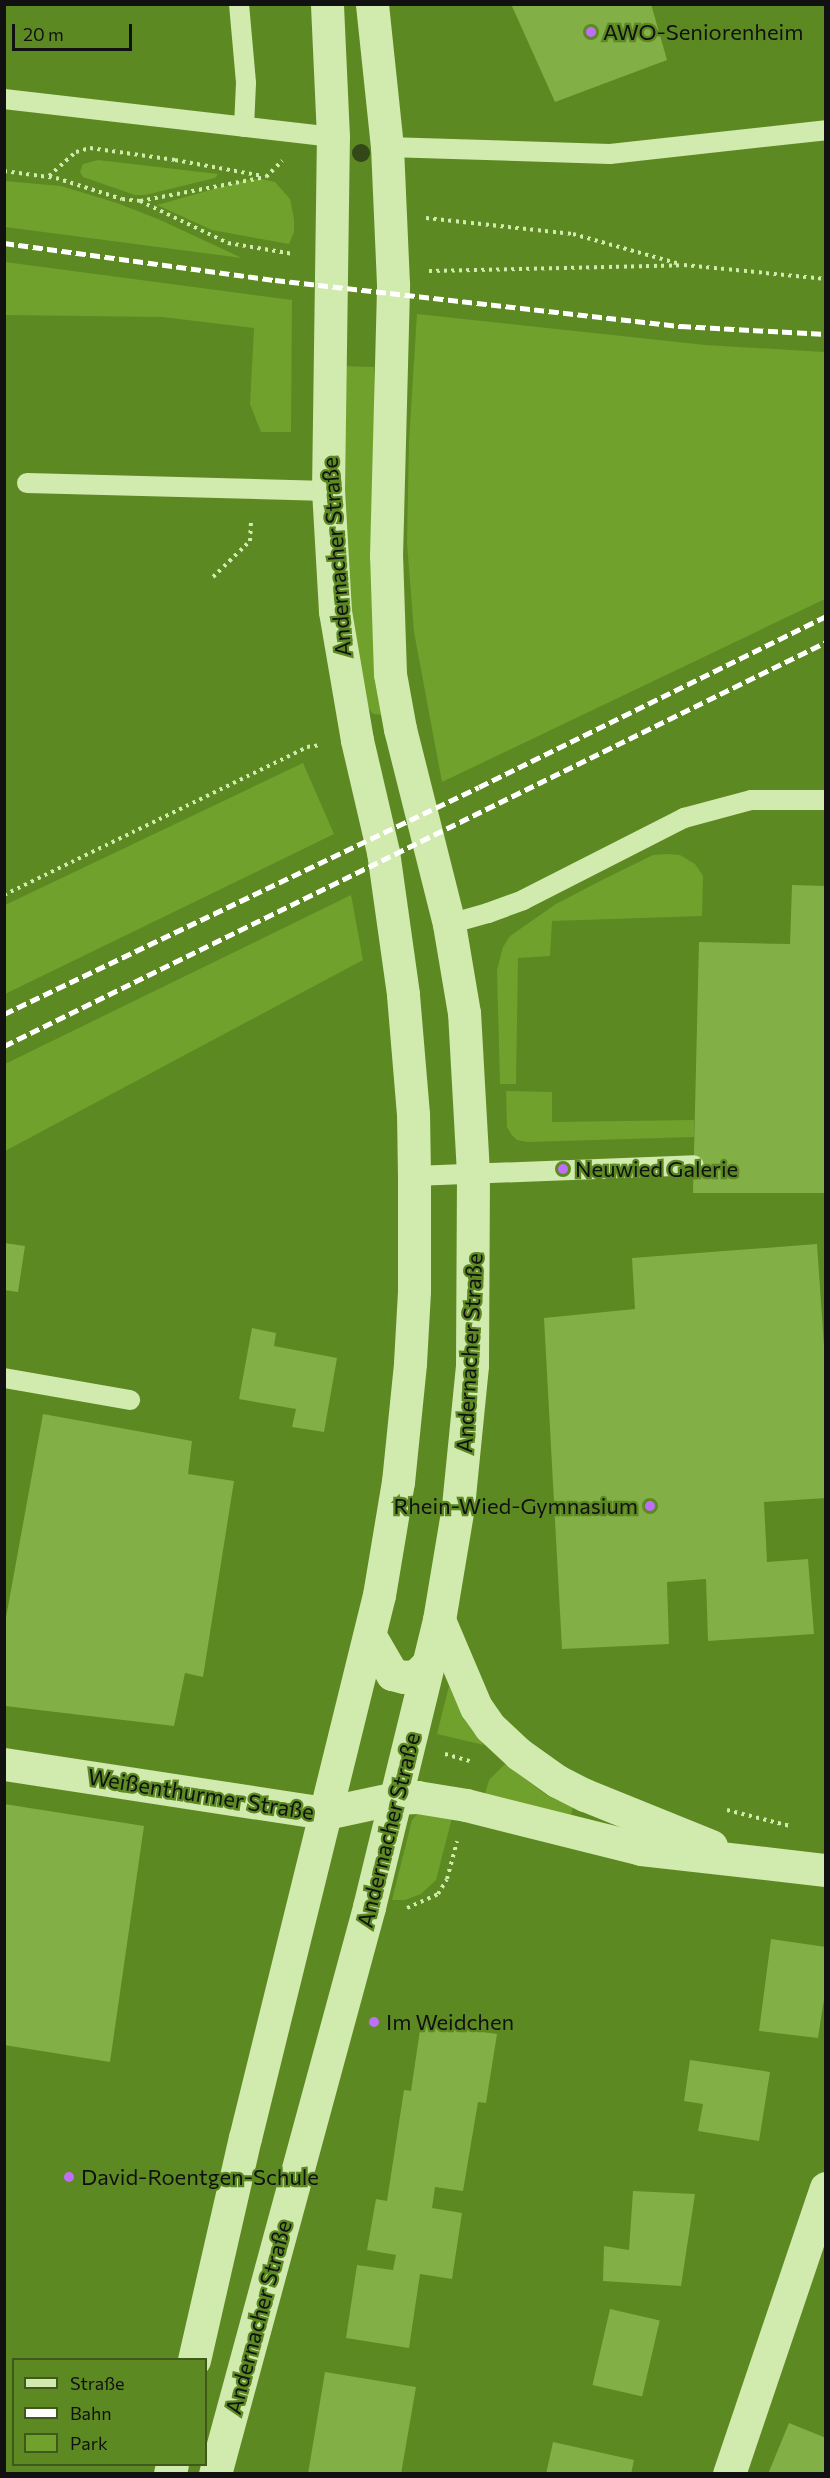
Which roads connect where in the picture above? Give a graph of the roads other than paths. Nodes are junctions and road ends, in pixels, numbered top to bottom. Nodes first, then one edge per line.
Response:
1 (239, 4) edge
2 (327, 4) edge
3 (372, 4) edge
4 (4, 99) edge
5 (244, 127) junction
6 (825, 130) edge
7 (333, 137) junction
8 (387, 147) junction
9 (27, 483) dead end
10 (328, 491) junction
11 (824, 797) edge
12 (449, 924) junction
13 (694, 1165) dead end
14 (473, 1173) junction
15 (414, 1176) junction
16 (4, 1378) edge
17 (130, 1400) dead end
18 (440, 1620) junction
19 (370, 1636) junction
20 (428, 1664) junction
21 (4, 1764) edge
22 (396, 1798) junction
23 (326, 1813) junction
24 (752, 1862) junction
25 (825, 1870) edge
26 (825, 2188) edge
27 (194, 2358) edge
28 (215, 2474) edge
29 (729, 2474) edge

1 - 5 lane
2 - 7 street, Andernacher Straße
3 - 8 street, Andernacher Straße
4 - 5 lane
5 - 7 lane
6 - 8 lane
7 - 10 street, Andernacher Straße
8 - 12 street, Andernacher Straße
9 - 10 lane
10 - 15 street, Andernacher Straße
11 - 12 lane
12 - 14 street, Andernacher Straße
13 - 14 lane
14 - 15 lane
14 - 18 street, Andernacher Straße
15 - 19 street, Andernacher Straße
16 - 17 lane
18 - 20 street, Andernacher Straße
18 - 24 street
19 - 20 street
19 - 23 street, Andernacher Straße
20 - 22 street, Andernacher Straße
21 - 23 street, Weißenthurmer Straße
22 - 23 street, Weißenthurmer Straße
22 - 24 street
22 - 28 street, Andernacher Straße
23 - 27 street, Andernacher Straße
24 - 25 street
26 - 29 street

